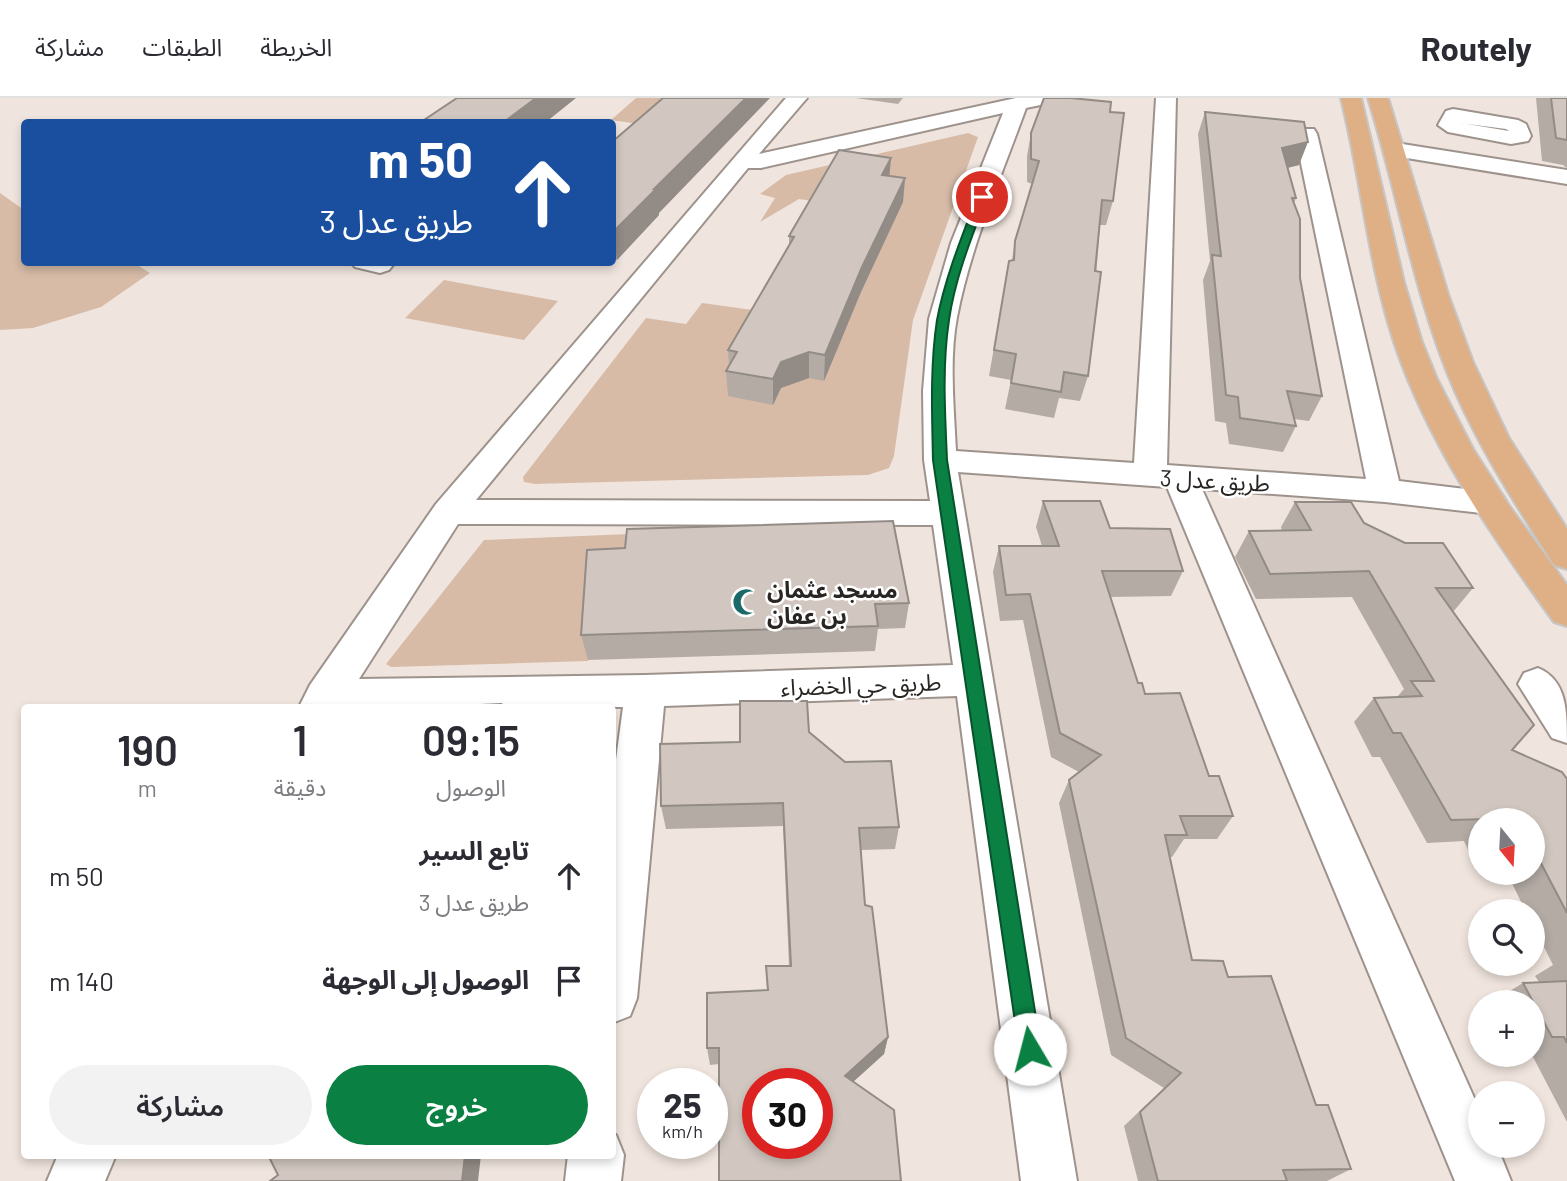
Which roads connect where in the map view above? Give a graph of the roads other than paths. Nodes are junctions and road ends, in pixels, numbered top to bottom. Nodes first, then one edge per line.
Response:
1 (797, 98) edge
2 (1048, 98) edge
3 (1166, 98) edge
4 (1351, 98) edge
5 (1378, 98) edge
6 (1017, 104) junction
7 (1478, 132) dead end
8 (1306, 134) edge
9 (1396, 150) junction
10 (741, 162) junction
11 (1479, 162) junction
12 (1567, 177) edge
13 (940, 460) junction
14 (1165, 477) junction
15 (1385, 491) junction
16 (1490, 503) junction
17 (448, 512) junction
18 (948, 513) junction
19 (1567, 556) edge
20 (1567, 612) edge
21 (975, 680) junction
22 (1538, 684) dead end
23 (645, 691) junction
24 (321, 702) edge
25 (1567, 726) edge
26 (616, 961) edge
27 (87, 1159) edge
28 (596, 1159) edge
29 (75, 1181) edge
30 (593, 1181) edge
31 (1049, 1181) edge
32 (1483, 1181) edge

1 - 10 street, طريق حي الخضراء
2 - 6 street
3 - 14 street
4 - 16 main road
5 - 9 main road
6 - 10 street
6 - 13 street
7 - 11 street
8 - 15 street
9 - 11 street
9 - 19 main road
10 - 17 street, طريق حي الخضراء
11 - 12 street
13 - 14 street, طريق عدل 3
13 - 18 street
14 - 15 street, طريق عدل 3
14 - 32 street
15 - 16 street, طريق عدل 3
16 - 20 main road
17 - 18 street
17 - 24 street, طريق حي الخضراء
18 - 21 street
21 - 23 street, طريق حي الخضراء
21 - 31 street, طريق حي الخضراء
22 - 25 street
23 - 24 street, طريق حي الخضراء
23 - 26 street
27 - 29 street
28 - 30 street

